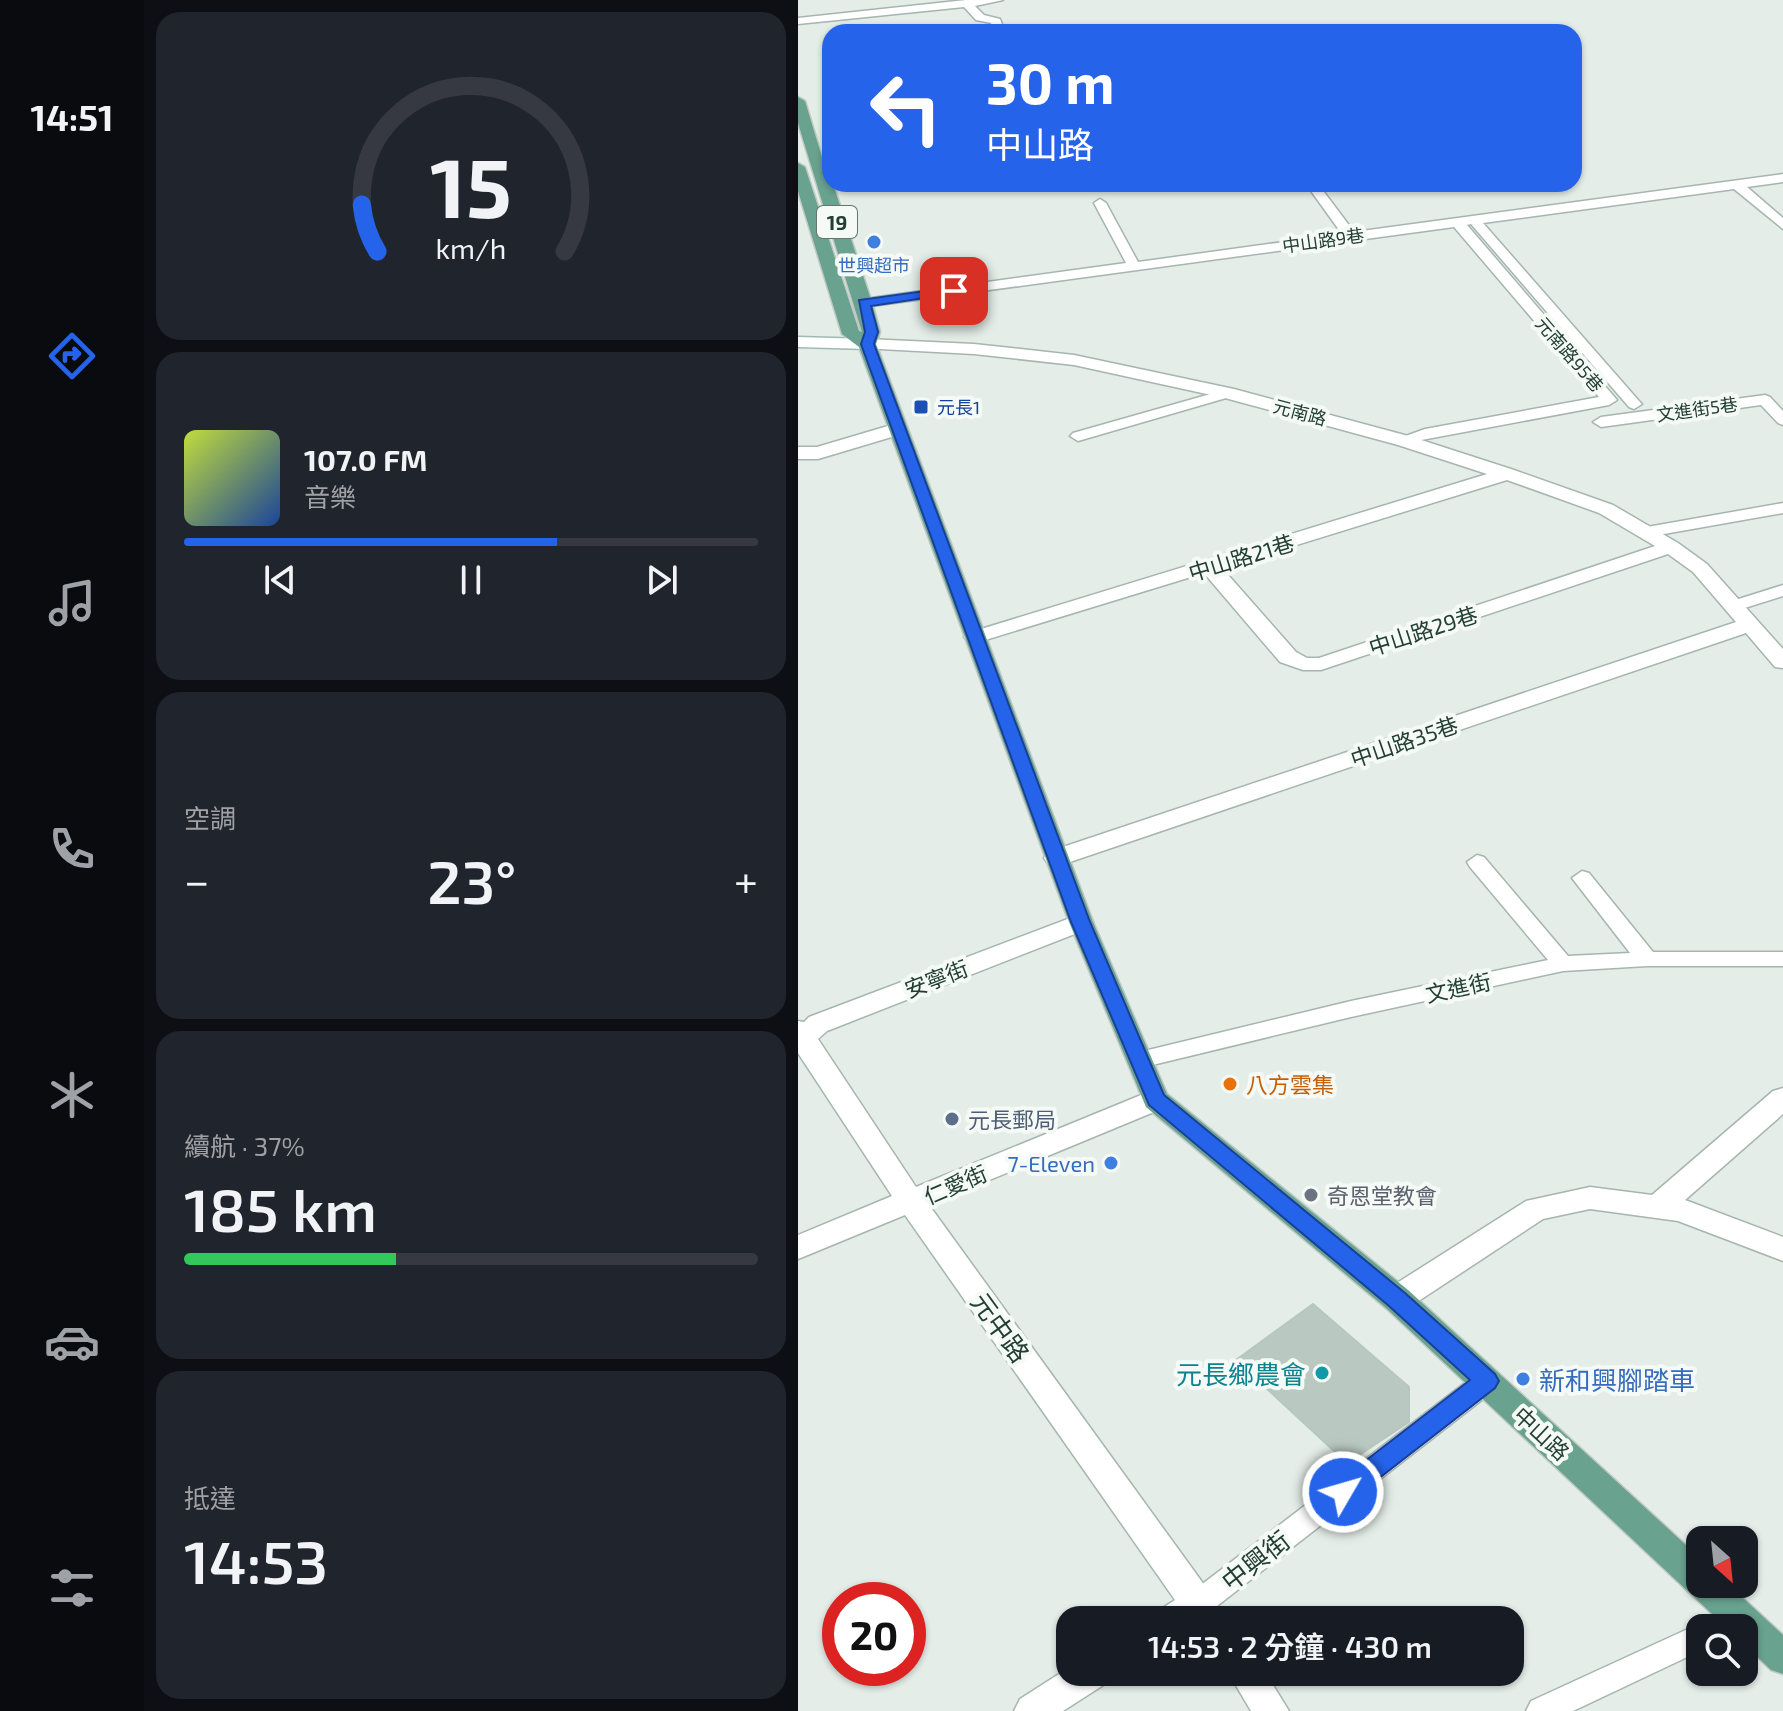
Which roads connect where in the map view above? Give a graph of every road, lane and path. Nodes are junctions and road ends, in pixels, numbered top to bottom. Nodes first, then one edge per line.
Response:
1 (998, 0) edge
2 (967, 3) junction
3 (798, 21) edge
4 (997, 24) edge
5 (798, 101) edge
6 (798, 167) edge
7 (822, 174) edge
8 (1783, 178) edge
9 (1736, 184) junction
10 (828, 192) edge
11 (1318, 192) edge
12 (1100, 203) dead end
13 (1474, 220) junction
14 (1457, 222) junction
15 (1783, 225) edge
16 (1351, 237) junction
17 (1134, 266) junction
18 (864, 303) junction
19 (798, 342) edge
20 (867, 344) junction
21 (1228, 393) junction
22 (1634, 404) dead end
23 (1783, 420) edge
24 (1601, 422) dead end
25 (898, 429) junction
26 (1078, 436) dead end
27 (1405, 441) junction
28 (798, 453) edge
29 (1507, 474) junction
30 (1783, 508) edge
31 (1647, 532) junction
32 (1671, 547) junction
33 (1210, 567) junction
34 (1783, 590) edge
35 (1735, 606) junction
36 (1751, 624) junction
37 (975, 637) junction
38 (1783, 662) edge
39 (1056, 858) junction
40 (1477, 862) dead end
41 (1582, 878) dead end
42 (1081, 922) junction
43 (1647, 959) junction
44 (1783, 959) edge
45 (1563, 964) junction
46 (800, 1037) edge
47 (1140, 1060) junction
48 (1783, 1098) edge
49 (1156, 1100) junction
50 (911, 1202) junction
51 (1658, 1207) junction
52 (798, 1247) edge
53 (1783, 1249) edge
54 (1397, 1299) junction
55 (1487, 1381) junction
56 (1686, 1567) edge
57 (1188, 1606) edge
58 (1205, 1606) edge
59 (1758, 1642) edge
60 (1686, 1644) edge
61 (1783, 1658) edge
62 (1071, 1686) edge
63 (1254, 1686) edge
64 (1032, 1711) edge
65 (1271, 1711) edge
66 (1541, 1711) edge

1 - 2 lane
2 - 3 lane
2 - 4 lane
5 - 7 main road, 中山路 / 19
6 - 20 main road, 中山路 / 19
8 - 9 lane, 中山路9巷
9 - 13 lane, 中山路9巷
9 - 15 lane
10 - 18 main road, 中山路 / 19
11 - 16 lane
12 - 17 lane
13 - 14 lane, 中山路9巷
13 - 22 lane
14 - 16 lane, 中山路9巷
14 - 27 lane, 元南路95巷
16 - 17 lane, 中山路9巷
17 - 18 lane, 中山路9巷
18 - 20 main road, 中山路 / 19
19 - 20 street, 元南路
20 - 21 street, 元南路
20 - 25 main road, 中山路 / 19
21 - 26 lane
21 - 27 street, 元南路
23 - 24 lane, 文進街5巷
25 - 28 street
25 - 37 main road, 中山路 / 19
27 - 29 street, 元南路
29 - 31 street, 元南路
29 - 33 street, 中山路21巷
30 - 31 lane
31 - 32 street, 元南路
32 - 33 street, 中山路29巷
32 - 35 street, 元南路
33 - 37 street, 中山路21巷
34 - 35 lane
35 - 36 street, 元南路
36 - 38 street
36 - 39 street, 中山路35巷
37 - 39 main road, 中山路 / 19
39 - 42 main road, 中山路 / 19
40 - 45 lane
41 - 43 lane
42 - 46 street, 安寧街
42 - 47 main road, 中山路 / 19
43 - 44 lane, 文進街
43 - 45 lane, 文進街
45 - 47 lane, 文進街
46 - 50 street, 元中路
47 - 49 main road, 中山路 / 19
48 - 51 street
49 - 50 street, 仁愛街
49 - 54 main road, 中山路 / 19
50 - 52 street, 仁愛街
50 - 57 street, 元中路
51 - 53 street
51 - 54 street
54 - 55 main road, 中山路 / 19
55 - 56 main road, 中山路 / 19
55 - 58 lane, 中興街
59 - 61 main road, 中山路 / 19
60 - 66 lane
62 - 64 street
63 - 65 street

